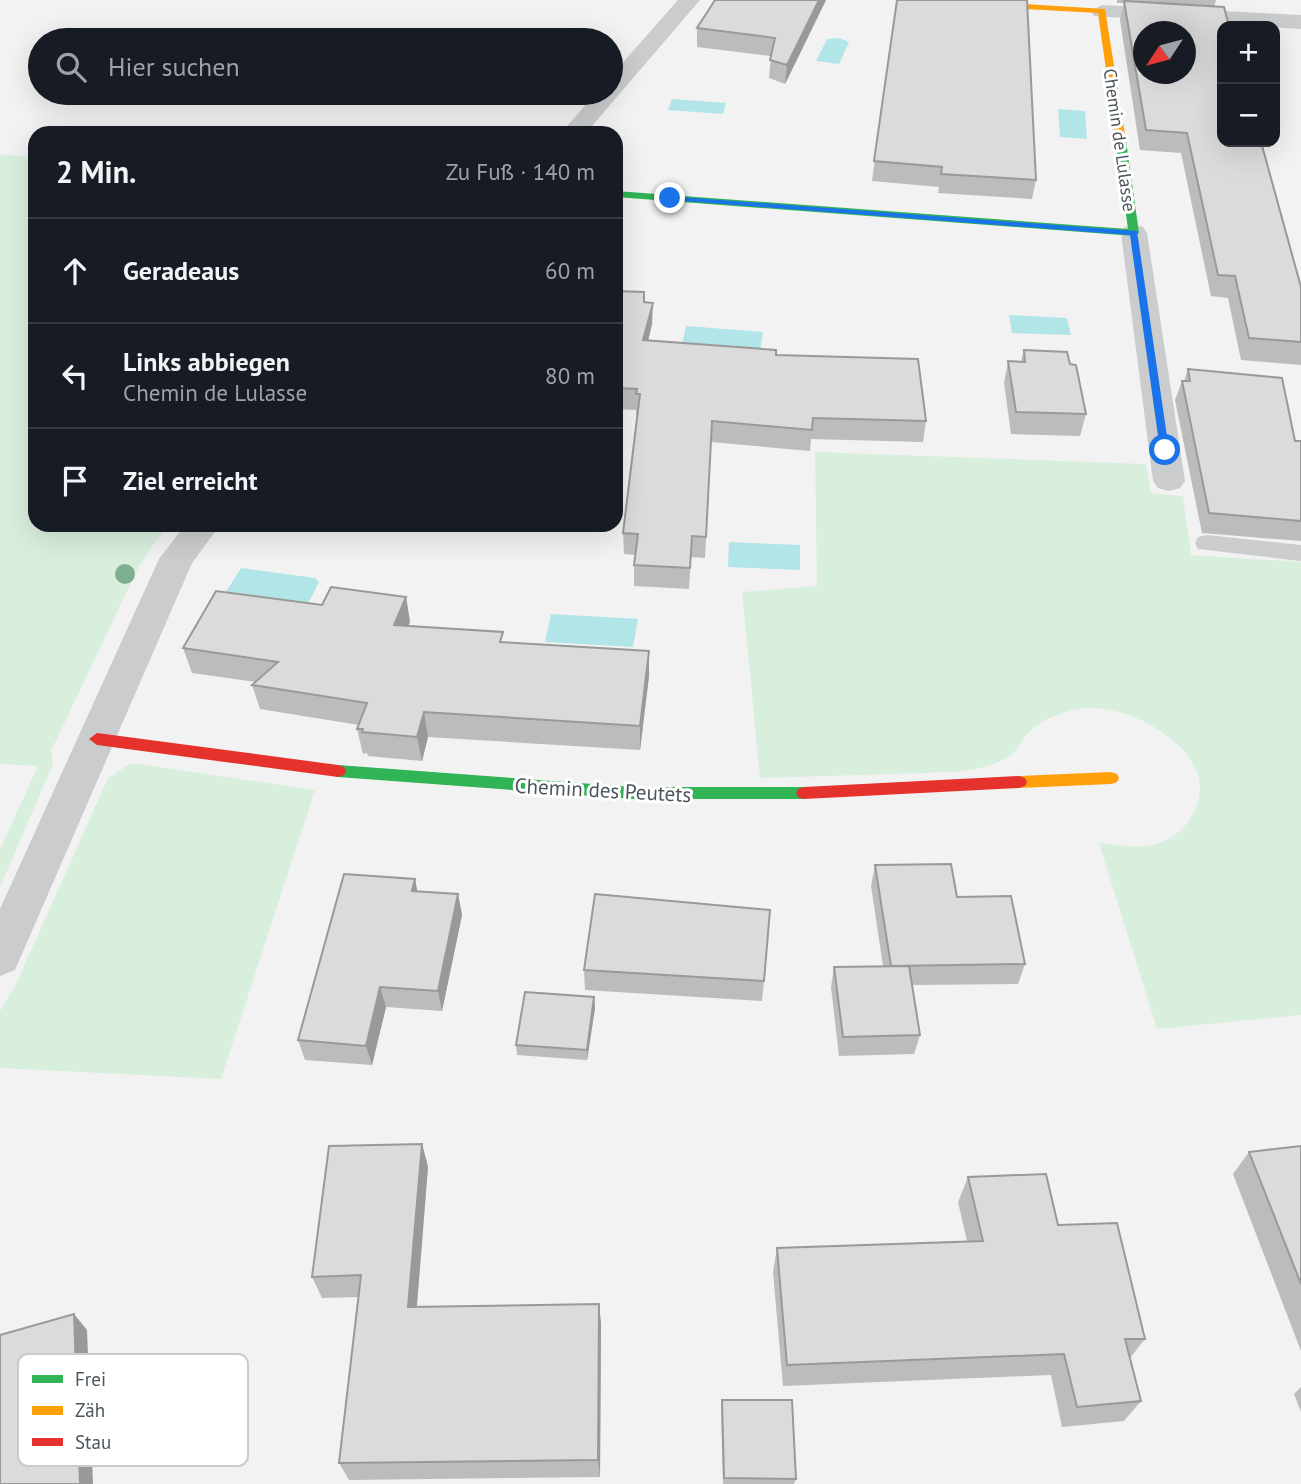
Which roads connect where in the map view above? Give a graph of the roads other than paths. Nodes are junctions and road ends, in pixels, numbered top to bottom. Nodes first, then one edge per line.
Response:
1 (690, 0) edge
2 (914, 0) edge
3 (1102, 11) junction
4 (1301, 22) edge
5 (623, 76) edge
6 (598, 105) edge
7 (579, 126) edge
8 (623, 195) edge
9 (1134, 233) junction
10 (1169, 481) dead end
11 (197, 532) edge
12 (1208, 543) dead end
13 (1301, 553) edge
14 (97, 739) junction
15 (1111, 778) dead end
16 (0, 957) edge

1 - 5 street
2 - 3 street
3 - 4 street
3 - 9 street, Chemin de Lulasse
6 - 7 street
8 - 9 street, Chemin de Lulasse
9 - 10 street
11 - 14 street
12 - 13 lane
14 - 15 street, Chemin des Peutets
14 - 16 street

